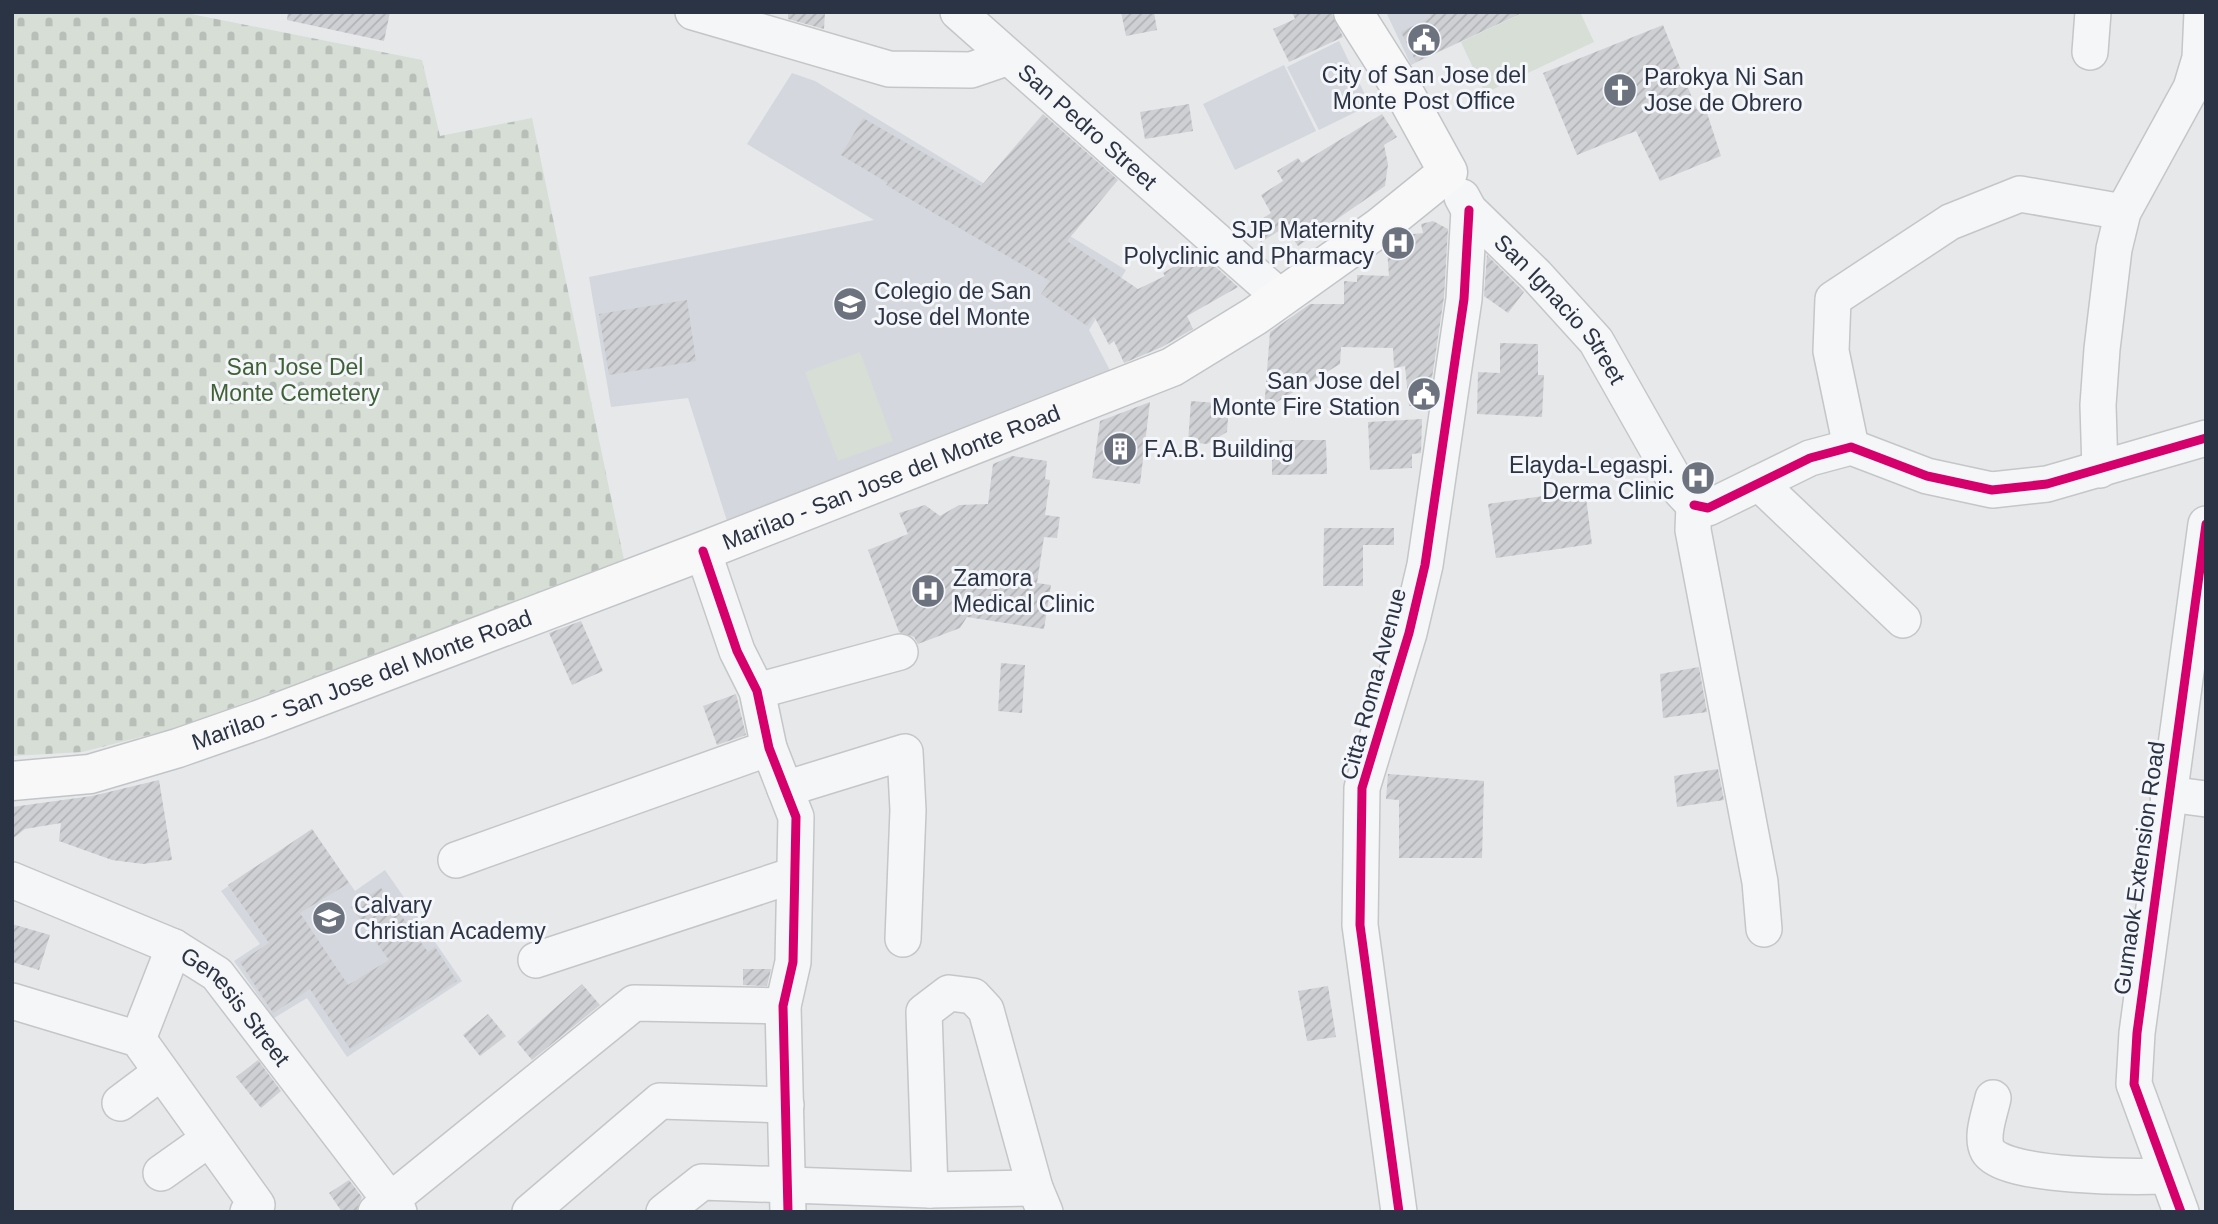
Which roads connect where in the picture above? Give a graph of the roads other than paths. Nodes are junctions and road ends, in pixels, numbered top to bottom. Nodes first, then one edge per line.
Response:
1 (693, 12) edge
2 (958, 12) edge
3 (1353, 12) edge
4 (2094, 12) edge
5 (2202, 12) edge
6 (2090, 52) dead end
7 (1006, 58) junction
8 (1448, 172) junction
9 (1469, 210) junction
10 (2123, 212) junction
11 (1280, 297) junction
12 (2206, 438) edge
13 (1851, 447) junction
14 (2100, 470) junction
15 (1759, 483) junction
16 (1694, 505) junction
17 (2206, 524) edge
18 (703, 551) junction
19 (1903, 620) dead end
20 (900, 652) dead end
21 (757, 691) junction
22 (769, 748) junction
23 (12, 781) edge
24 (785, 789) junction
25 (2168, 794) junction
26 (2206, 799) edge
27 (456, 860) dead end
28 (794, 875) junction
29 (12, 880) edge
30 (1764, 929) dead end
31 (903, 939) dead end
32 (174, 947) junction
33 (536, 960) dead end
34 (12, 1001) edge
35 (783, 1006) junction
36 (138, 1040) junction
37 (160, 1073) junction
38 (1993, 1098) dead end
39 (120, 1103) dead end
40 (786, 1105) junction
41 (209, 1139) junction
42 (161, 1172) dead end
43 (2167, 1176) junction
44 (930, 1190) junction
45 (787, 1198) edge
46 (1040, 1200) edge
47 (388, 1208) edge
48 (248, 1212) edge
49 (530, 1212) edge
50 (664, 1212) edge
51 (1399, 1212) edge
52 (2181, 1212) edge

1 - 7 street
2 - 7 street, San Pedro Street
3 - 8 main road, San Ignacio Street
4 - 6 street
5 - 10 street
7 - 11 street, San Pedro Street
8 - 9 street, San Ignacio Street
8 - 11 main road, Marilao - San Jose del Monte Road
9 - 16 street, San Ignacio Street
9 - 51 street, Citta Roma Avenue
10 - 13 street
10 - 14 street
11 - 18 main road, Marilao - San Jose del Monte Road
12 - 14 street
13 - 14 street
13 - 15 street
15 - 16 street
15 - 19 street
16 - 30 street
17 - 25 street, Gumaok Extension Road
18 - 21 street
18 - 23 main road, Marilao - San Jose del Monte Road
20 - 21 street
21 - 22 street
22 - 24 street
22 - 27 street
24 - 28 street
24 - 31 street
25 - 26 street
25 - 43 street, Gumaok Extension Road
28 - 33 street
28 - 35 street
29 - 32 street, Genesis Street
32 - 36 street
32 - 47 street, Genesis Street
34 - 36 street
35 - 40 street
35 - 47 street
36 - 37 street
37 - 39 street
37 - 41 street
38 - 43 street
40 - 45 street
40 - 49 street
41 - 42 street
41 - 48 street
43 - 52 street, Gumaok Extension Road
44 - 45 street
44 - 46 street
44 - 46 street
45 - 50 street

